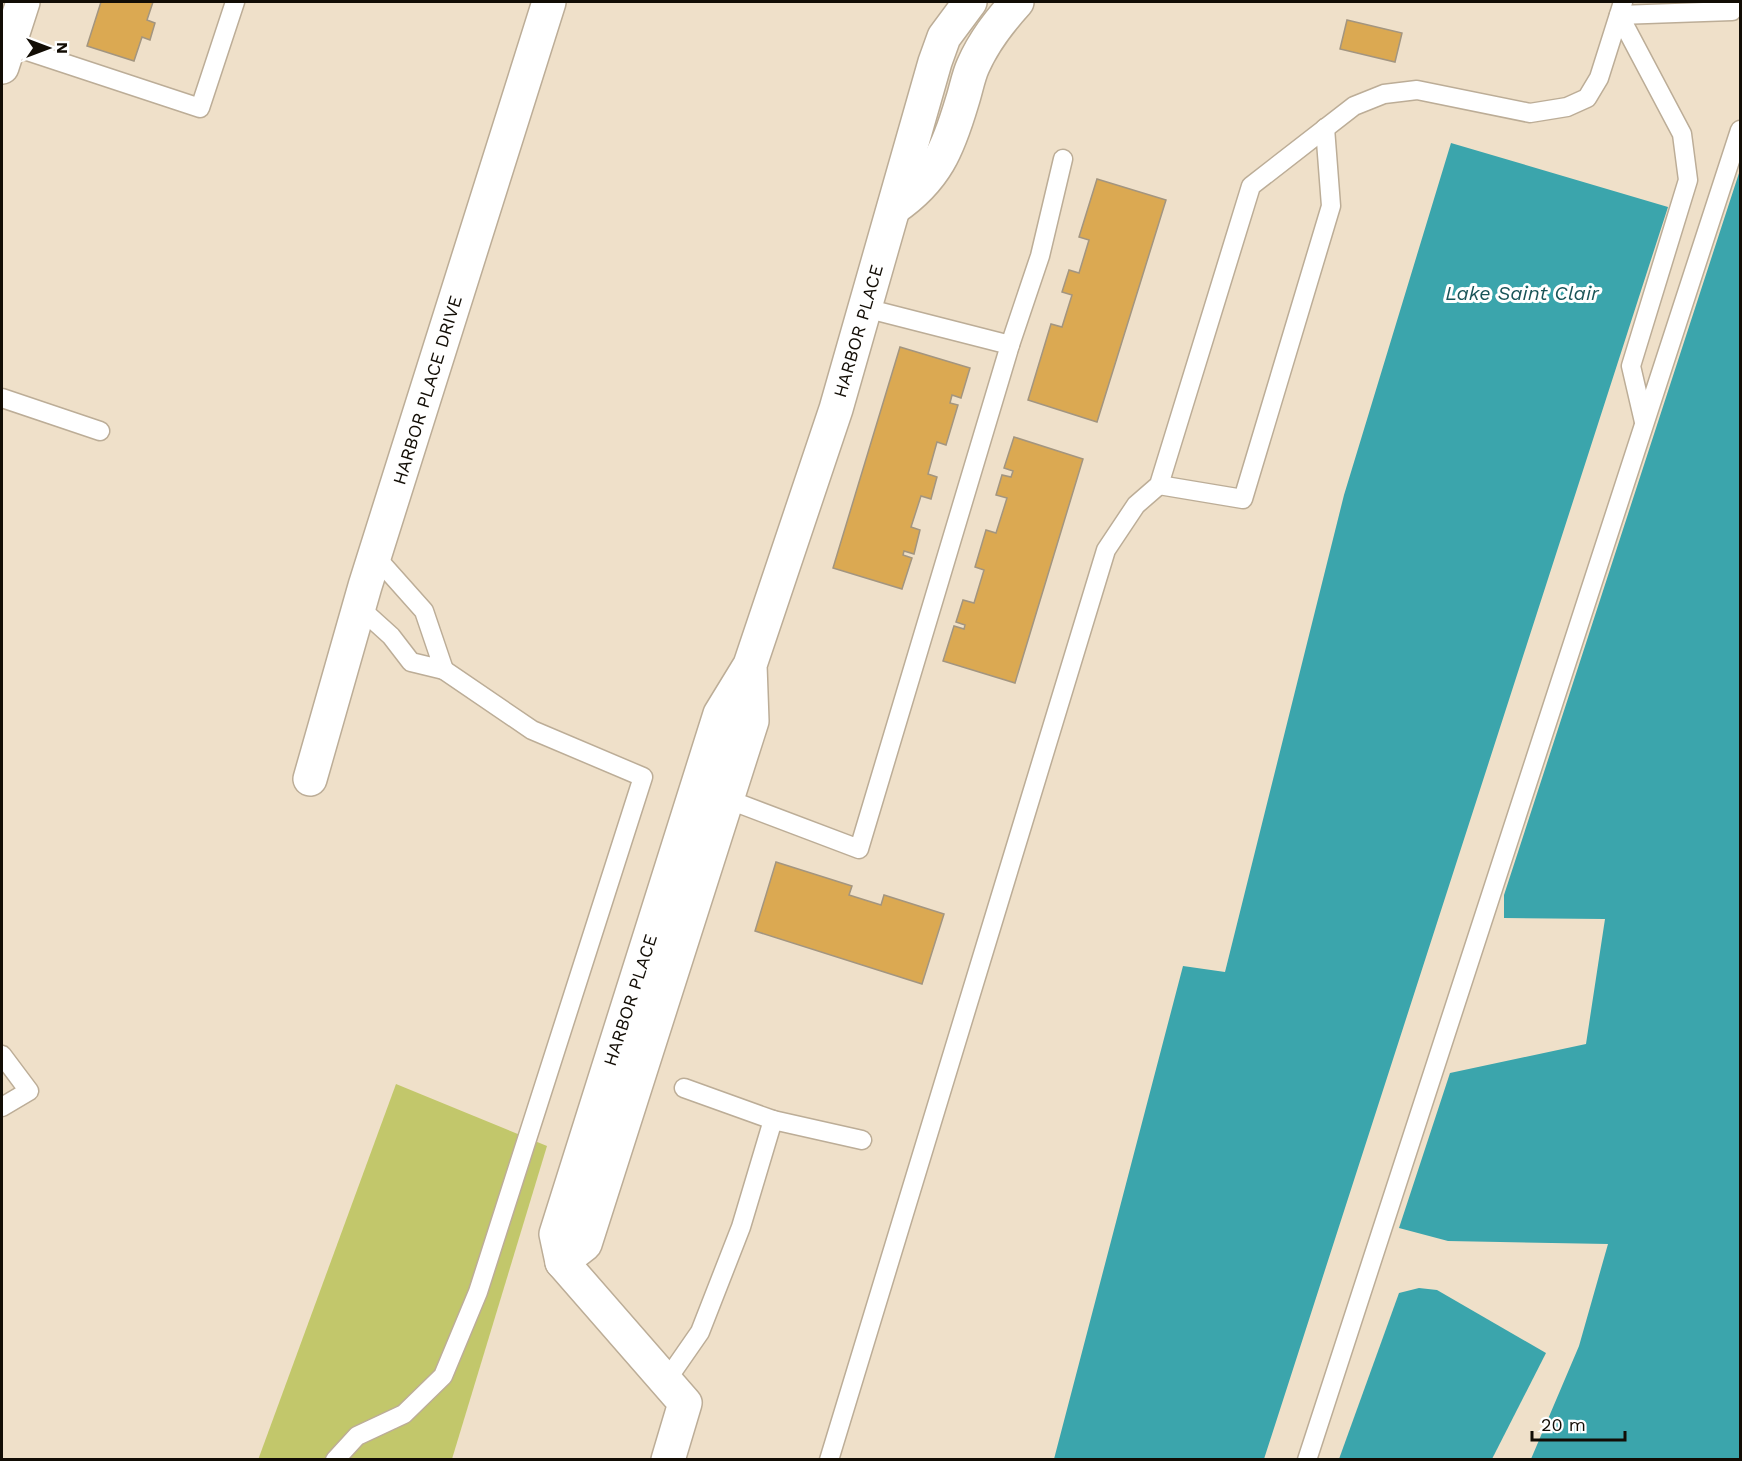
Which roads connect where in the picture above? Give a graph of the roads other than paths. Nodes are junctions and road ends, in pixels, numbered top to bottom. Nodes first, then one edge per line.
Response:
1 (23, 2) edge
2 (235, 2) edge
3 (549, 2) edge
4 (1017, 2) edge
5 (1735, 2) edge
6 (964, 8) edge
7 (1621, 8) edge
8 (5, 56) edge
9 (918, 115) junction
10 (954, 125) junction
11 (1325, 128) junction
12 (1740, 130) edge
13 (1063, 159) dead end
14 (894, 208) junction
15 (865, 308) junction
16 (1010, 345) junction
17 (2, 398) edge
18 (1645, 424) junction
19 (100, 431) dead end
20 (1159, 485) junction
21 (375, 556) junction
22 (360, 608) junction
23 (750, 665) junction
24 (444, 670) junction
25 (310, 779) dead end
26 (727, 800) junction
27 (672, 866) junction
28 (702, 877) junction
29 (2, 1055) edge
30 (684, 1088) dead end
31 (2, 1107) edge
32 (772, 1120) junction
33 (602, 1139) junction
34 (862, 1140) dead end
35 (666, 1381) junction
36 (335, 1460) edge
37 (668, 1460) edge
38 (829, 1460) edge
39 (1307, 1460) edge

1 - 8 street
2 - 8 lane
3 - 21 street, HARBOR PLACE DRIVE
4 - 10 street
5 - 7 lane
6 - 9 street, HARBOR PLACE
6 - 14 street
7 - 11 lane
7 - 18 lane
9 - 10 street
9 - 14 street, HARBOR PLACE
10 - 14 street
11 - 20 lane
11 - 20 lane
12 - 18 lane
13 - 16 lane
14 - 15 street, HARBOR PLACE
15 - 16 lane
15 - 23 street, HARBOR PLACE
16 - 26 lane
17 - 19 lane
18 - 39 lane
20 - 38 lane
21 - 22 street, HARBOR PLACE DRIVE
21 - 24 lane
22 - 24 lane
22 - 25 street, HARBOR PLACE DRIVE
23 - 26 street, HARBOR PLACE
23 - 27 street, HARBOR PLACE
24 - 36 lane
26 - 28 street, HARBOR PLACE
27 - 28 street
27 - 33 street, HARBOR PLACE
28 - 33 street, HARBOR PLACE
29 - 31 lane
30 - 32 lane
32 - 34 lane
32 - 35 lane
33 - 35 street, HARBOR PLACE
35 - 37 street, HARBOR PLACE

